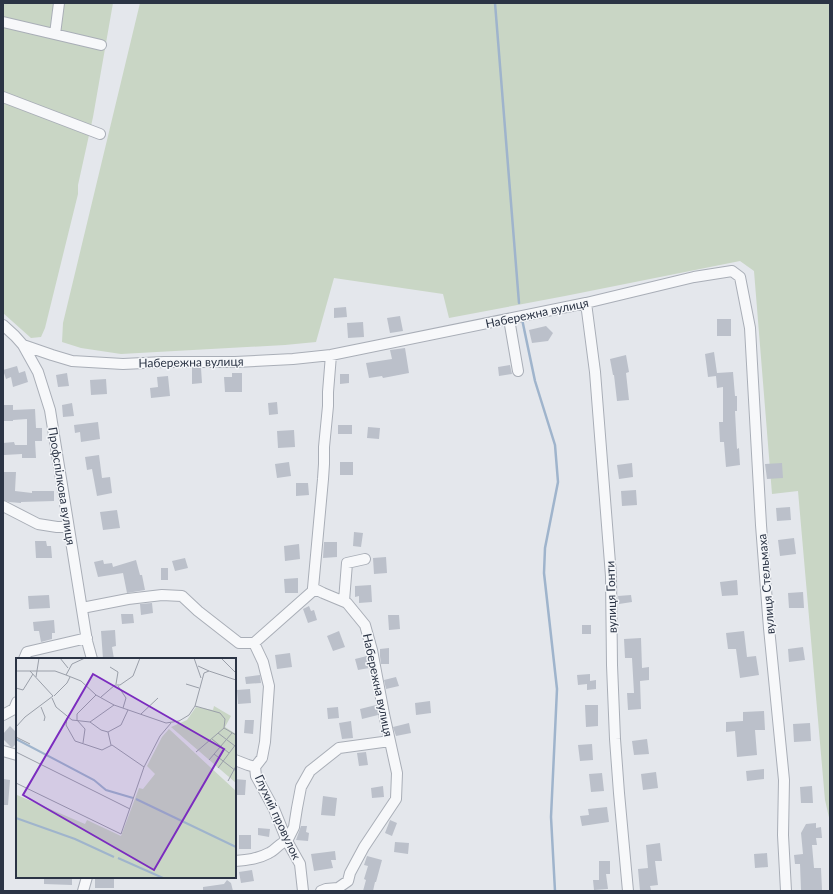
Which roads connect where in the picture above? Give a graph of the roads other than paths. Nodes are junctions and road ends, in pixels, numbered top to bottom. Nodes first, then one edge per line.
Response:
1 (59, 3) edge
2 (3, 22) edge
3 (55, 34) junction
4 (101, 45) dead end
5 (3, 97) edge
6 (100, 134) dead end
7 (740, 277) joint
8 (586, 303) junction
9 (509, 318) junction
10 (3, 325) edge
11 (23, 345) junction
12 (331, 355) junction
13 (518, 371) dead end
14 (3, 506) edge
15 (68, 527) junction
16 (365, 559) dead end
17 (315, 589) junction
18 (344, 601) junction
19 (82, 608) junction
20 (87, 638) junction
21 (254, 643) junction
22 (24, 658) edge
23 (92, 658) edge
24 (16, 704) edge
25 (3, 715) edge
26 (390, 742) junction
27 (3, 751) edge
28 (16, 755) edge
29 (236, 760) edge
30 (255, 767) junction
31 (287, 841) junction
32 (236, 861) edge
33 (87, 878) edge
34 (83, 891) edge
35 (303, 891) edge
36 (320, 891) edge
37 (628, 891) edge
38 (786, 891) edge

1 - 3 street
2 - 3 street
3 - 4 street
5 - 6 street
7 - 8 street, Набережна вулиця
7 - 38 street, вулиця Стельмаха
8 - 9 street, Набережна вулиця
8 - 37 street, вулиця Гонти
9 - 12 street, Набережна вулиця
9 - 13 street
10 - 11 street, Профспілкова вулиця
11 - 12 street, Набережна вулиця
11 - 15 street, Профспілкова вулиця
12 - 17 street
14 - 15 street
15 - 19 street, Профспілкова вулиця
16 - 18 street
17 - 18 street, Набережна вулиця
17 - 21 street
18 - 26 street, Набережна вулиця
19 - 20 street, Профспілкова вулиця
19 - 21 street
20 - 22 street
20 - 23 street, Профспілкова вулиця
21 - 30 street, Глухий провулок
24 - 25 street
26 - 31 street
26 - 36 street, Набережна вулиця
27 - 28 street
29 - 30 street, Глухий провулок
30 - 31 street, Глухий провулок
31 - 32 street
31 - 35 street, Глухий провулок
33 - 34 street

